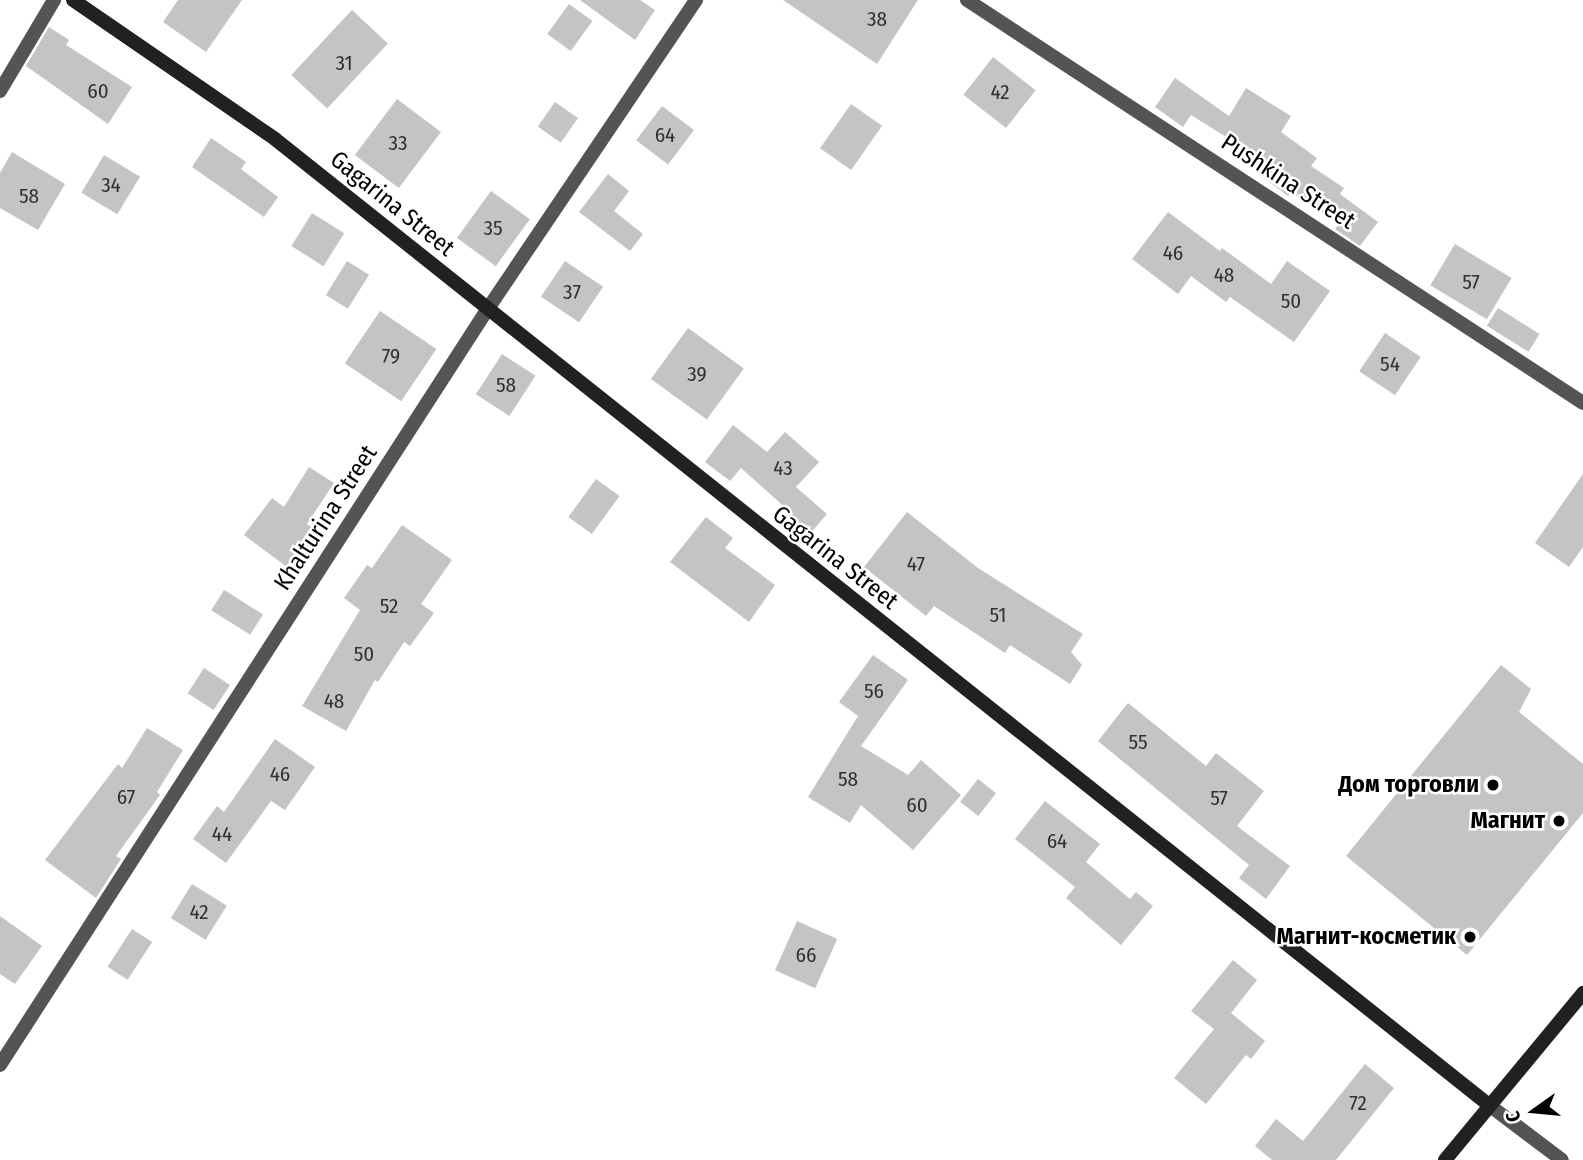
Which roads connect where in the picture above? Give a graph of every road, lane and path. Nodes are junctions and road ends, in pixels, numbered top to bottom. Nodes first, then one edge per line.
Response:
1 (54, 0) edge
2 (73, 0) edge
3 (696, 0) edge
4 (967, 0) edge
5 (0, 91) edge
6 (487, 310) junction
7 (1583, 402) edge
8 (1583, 993) edge
9 (0, 1065) edge
10 (1489, 1105) junction
11 (1445, 1160) edge
12 (1562, 1160) edge

1 - 5 street
2 - 6 street, Gagarina Street
3 - 6 street, Khalturina Street
4 - 7 street, Pushkina Street
6 - 9 street, Khalturina Street
6 - 10 street, Gagarina Street
8 - 10 street
10 - 11 street
10 - 12 street, Gagarina Street

